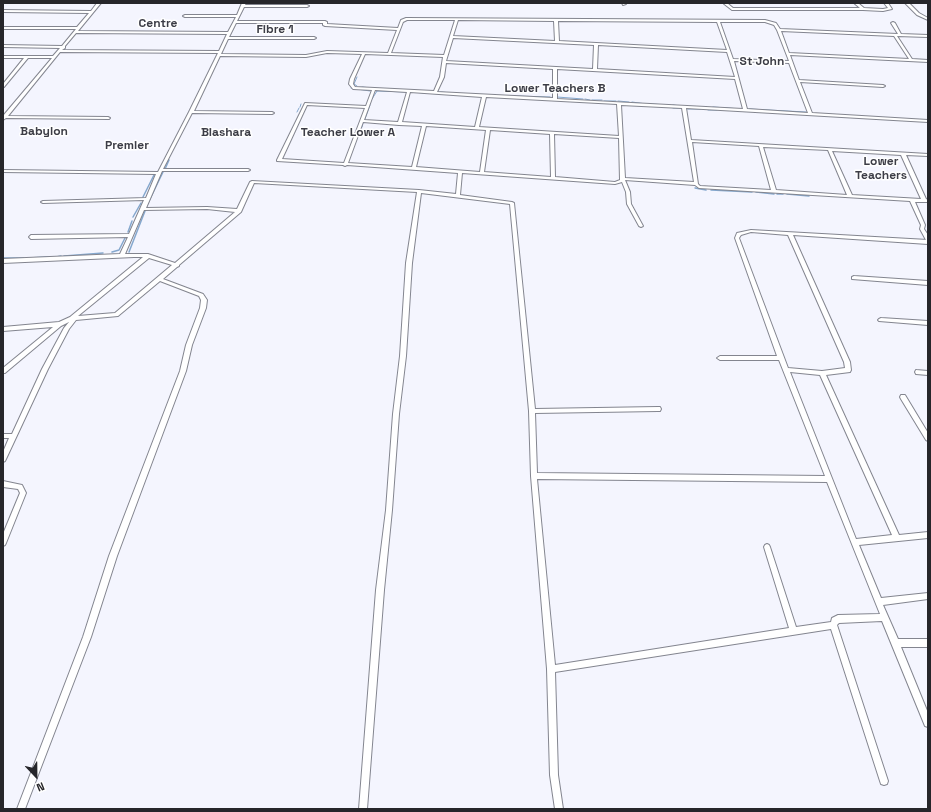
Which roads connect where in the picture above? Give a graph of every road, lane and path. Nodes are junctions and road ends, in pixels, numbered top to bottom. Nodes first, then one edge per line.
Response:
1 (99, 3) edge
2 (726, 3) edge
3 (799, 3) edge
4 (856, 3) edge
5 (886, 3) edge
6 (907, 3) edge
7 (244, 4) edge
8 (307, 6) dead end
9 (863, 9) junction
10 (804, 10) junction
11 (3, 11) edge
12 (92, 12) junction
13 (185, 16) dead end
14 (238, 16) junction
15 (928, 18) edge
16 (457, 19) junction
17 (556, 20) junction
18 (718, 20) junction
19 (235, 22) junction
20 (892, 23) dead end
21 (3, 28) edge
22 (78, 28) junction
23 (398, 29) junction
24 (779, 30) junction
25 (75, 32) junction
26 (230, 33) junction
27 (895, 35) junction
28 (900, 35) junction
29 (928, 36) edge
30 (451, 37) junction
31 (227, 38) junction
32 (314, 38) dead end
33 (557, 43) junction
34 (596, 45) junction
35 (3, 46) edge
36 (64, 47) junction
37 (60, 51) junction
38 (728, 51) junction
39 (218, 53) junction
40 (364, 53) junction
41 (389, 54) junction
42 (788, 54) junction
43 (445, 56) junction
44 (3, 57) edge
45 (27, 57) junction
46 (55, 57) junction
47 (732, 60) junction
48 (911, 60) junction
49 (928, 61) edge
50 (444, 62) junction
51 (790, 62) junction
52 (555, 68) junction
53 (595, 70) junction
54 (736, 78) junction
55 (798, 81) junction
56 (3, 86) edge
57 (883, 86) dead end
58 (374, 89) junction
59 (409, 91) junction
60 (436, 93) junction
61 (484, 96) junction
62 (555, 99) junction
63 (619, 103) junction
64 (367, 107) junction
65 (684, 107) junction
66 (3, 108) edge
67 (12, 108) junction
68 (745, 110) junction
69 (191, 112) junction
70 (272, 113) dead end
71 (810, 114) junction
72 (4, 118) edge
73 (108, 118) dead end
74 (363, 121) junction
75 (928, 121) edge
76 (399, 124) junction
77 (424, 125) junction
78 (477, 128) junction
79 (488, 129) junction
80 (552, 133) junction
81 (620, 137) junction
82 (691, 141) junction
83 (761, 146) junction
84 (830, 151) junction
85 (903, 154) junction
86 (928, 155) edge
87 (345, 165) junction
88 (414, 168) junction
89 (248, 170) dead end
90 (3, 171) edge
91 (160, 172) junction
92 (460, 172) junction
93 (482, 172) junction
94 (553, 178) junction
95 (623, 180) junction
96 (696, 184) junction
97 (419, 191) junction
98 (774, 192) junction
99 (458, 195) junction
100 (850, 196) junction
101 (147, 199) junction
102 (912, 201) junction
103 (926, 201) edge
104 (43, 202) dead end
105 (143, 208) junction
106 (239, 211) junction
107 (641, 226) dead end
108 (790, 234) junction
109 (131, 235) junction
110 (31, 237) dead end
111 (928, 240) edge
112 (122, 255) junction
113 (148, 256) junction
114 (3, 261) edge
115 (177, 265) junction
116 (854, 278) dead end
117 (158, 279) junction
118 (928, 283) edge
119 (73, 318) junction
120 (881, 320) dead end
121 (928, 323) edge
122 (60, 324) junction
123 (66, 328) junction
124 (3, 329) edge
125 (720, 358) dead end
126 (781, 358) junction
127 (786, 370) junction
128 (3, 371) edge
129 (918, 372) dead end
130 (822, 373) junction
131 (928, 373) edge
132 (903, 397) dead end
133 (658, 409) dead end
134 (532, 411) junction
135 (3, 436) edge
136 (14, 436) junction
137 (928, 438) edge
138 (3, 459) edge
139 (534, 476) junction
140 (829, 480) junction
141 (3, 484) edge
142 (928, 535) edge
143 (897, 538) junction
144 (854, 542) junction
145 (3, 543) edge
146 (766, 547) dead end
147 (928, 596) edge
148 (879, 602) junction
149 (885, 617) junction
150 (833, 625) junction
151 (794, 631) junction
152 (897, 643) junction
153 (928, 643) edge
154 (551, 669) junction
155 (928, 723) edge
156 (884, 781) dead end
157 (21, 809) edge
158 (363, 809) edge
159 (559, 809) edge

1 - 12 street
2 - 10 street
3 - 10 street
4 - 9 street
5 - 9 street
6 - 15 street
7 - 8 street
7 - 14 street
9 - 10 street
11 - 12 street
12 - 22 street
13 - 14 street
14 - 19 street
16 - 17 street
16 - 23 street
16 - 30 street
17 - 18 street
17 - 33 street
18 - 24 street
18 - 38 street
19 - 23 street
19 - 26 street
20 - 28 street
21 - 22 street
22 - 25 street
23 - 41 street
24 - 27 street
24 - 42 street
25 - 26 street
25 - 36 street
26 - 31 street
27 - 28 street
27 - 48 street
28 - 29 street
30 - 33 street
30 - 43 street
31 - 32 street
31 - 39 street
33 - 34 street
34 - 38 street
34 - 53 street
35 - 36 street
36 - 37 street
37 - 39 street
37 - 46 street
38 - 47 street
39 - 40 street
39 - 69 street
40 - 41 street
40 - 58 street
41 - 43 street
42 - 48 street
42 - 51 street
43 - 50 street
44 - 45 street
45 - 46 street
45 - 56 street
46 - 67 street
47 - 51 street
47 - 54 street
48 - 49 street
50 - 52 street
50 - 60 street
51 - 55 street
52 - 53 street
52 - 62 street
53 - 54 street
54 - 68 street
55 - 57 street
55 - 71 street
58 - 59 street
58 - 64 street
59 - 60 street
59 - 76 street
60 - 61 street
61 - 62 street
61 - 78 street
62 - 63 street
63 - 65 street
63 - 81 street
64 - 74 street
64 - 87 street
65 - 68 street
65 - 82 street
66 - 67 street
67 - 72 street
68 - 71 street
69 - 70 street
69 - 91 street
71 - 75 street
72 - 73 street
74 - 76 street
74 - 87 street
76 - 77 street
77 - 78 street
77 - 88 street
78 - 79 street
79 - 80 street
79 - 93 street
80 - 81 street
80 - 94 street
81 - 95 street
82 - 83 street
82 - 96 street
83 - 84 street
83 - 98 street
84 - 85 street
84 - 100 street
85 - 86 street
85 - 103 street
87 - 88 street
88 - 92 street
89 - 91 street
90 - 91 street
91 - 101 street
92 - 93 street
92 - 99 street
93 - 94 street
94 - 95 street
95 - 96 street
95 - 107 street
96 - 98 street
97 - 99 street
97 - 106 street
97 - 158 street
98 - 100 street
99 - 134 street
100 - 102 street
101 - 104 street
101 - 105 street
102 - 103 street
102 - 111 street
105 - 106 street
105 - 109 street
106 - 115 street
108 - 111 street
108 - 126 street
108 - 130 street
109 - 110 street
109 - 112 street
112 - 113 street
112 - 114 street
113 - 115 street
113 - 119 street
115 - 117 street
116 - 118 street
117 - 119 street
117 - 157 street
119 - 122 street
119 - 123 street
120 - 121 street
122 - 123 street
122 - 124 street
122 - 128 street
123 - 136 street
125 - 126 street
126 - 127 street
127 - 130 street
127 - 140 street
129 - 131 street
130 - 143 street
132 - 137 street
133 - 134 street
134 - 139 street
135 - 136 street
136 - 138 street
139 - 140 street
139 - 154 street
140 - 144 street
141 - 145 street
142 - 143 street
143 - 144 street
144 - 148 street
146 - 151 street
147 - 148 street
148 - 149 street
149 - 150 street
149 - 152 street
150 - 151 street
150 - 156 street
151 - 154 street
152 - 153 street
152 - 155 street
154 - 159 street

